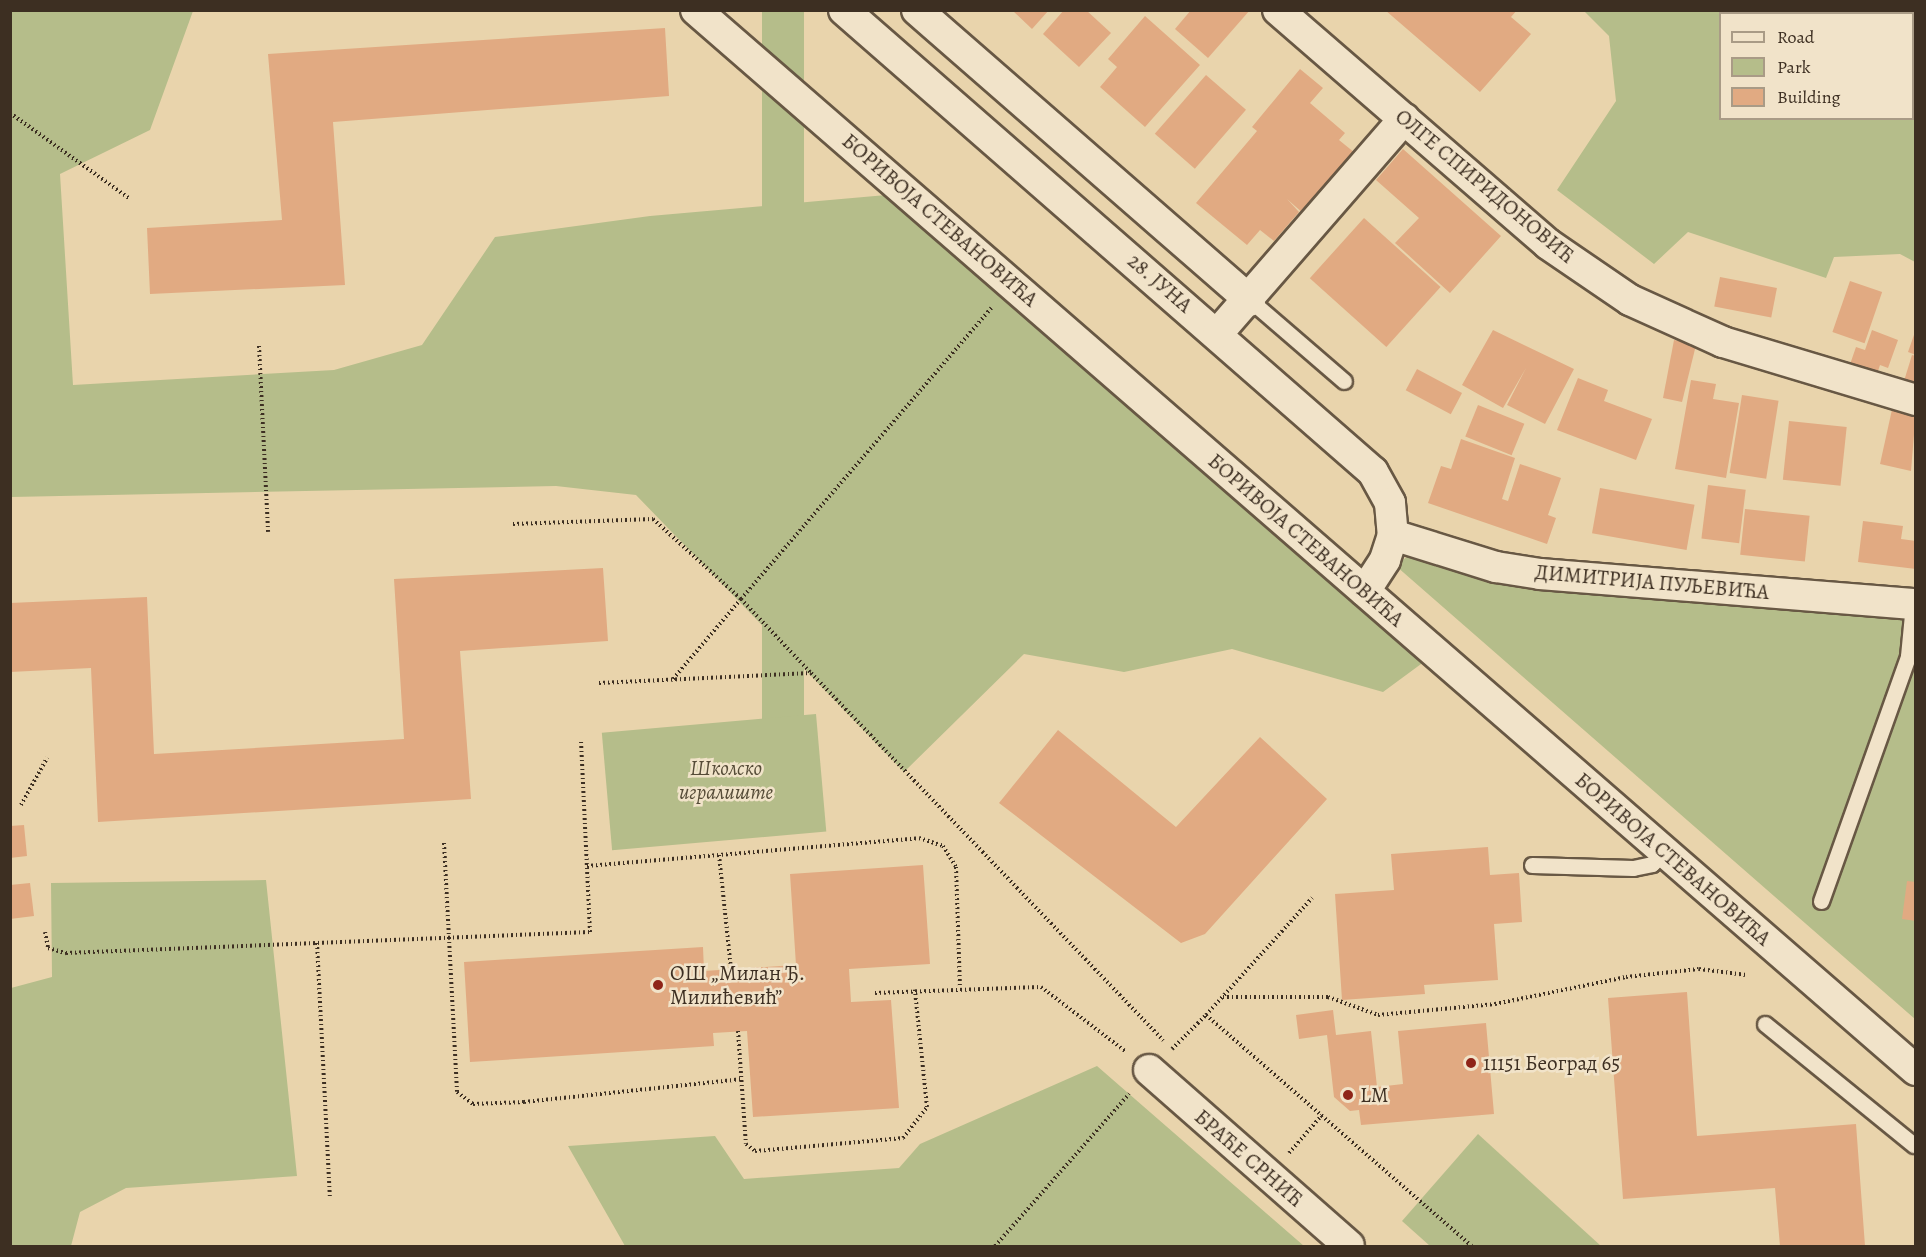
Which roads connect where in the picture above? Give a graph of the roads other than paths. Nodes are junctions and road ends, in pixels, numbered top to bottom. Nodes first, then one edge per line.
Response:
1 (696, 10) edge
2 (844, 10) edge
3 (917, 10) edge
4 (1278, 10) edge
5 (1404, 119) junction
6 (1250, 300) junction
7 (1218, 333) junction
8 (1344, 381) dead end
9 (1916, 400) edge
10 (1393, 535) junction
11 (1365, 591) junction
12 (1914, 604) edge
13 (1664, 852) junction
14 (1532, 865) dead end
15 (1821, 901) dead end
16 (1765, 1024) dead end
17 (1149, 1070) road end
18 (1916, 1070) edge
19 (1914, 1145) edge
20 (1349, 1246) edge

1 - 11 street, БОРИВОЈА СТЕВАНОВИЋА
2 - 7 street, 28. ЈУНА
3 - 6 street
4 - 5 street, ОЛГЕ СПИРИДОНОВИЋ
5 - 6 street
5 - 9 street, ОЛГЕ СПИРИДОНОВИЋ
6 - 7 street
6 - 8 lane
7 - 10 street, 28. ЈУНА
10 - 11 street, 28. ЈУНА
10 - 12 street, ДИМИТРИЈА ПУЉЕВИЋА
11 - 13 street, БОРИВОЈА СТЕВАНОВИЋА
12 - 15 lane
13 - 14 lane
13 - 18 street, БОРИВОЈА СТЕВАНОВИЋА
16 - 19 lane
17 - 20 street, БРАЋЕ СРНИЋ

